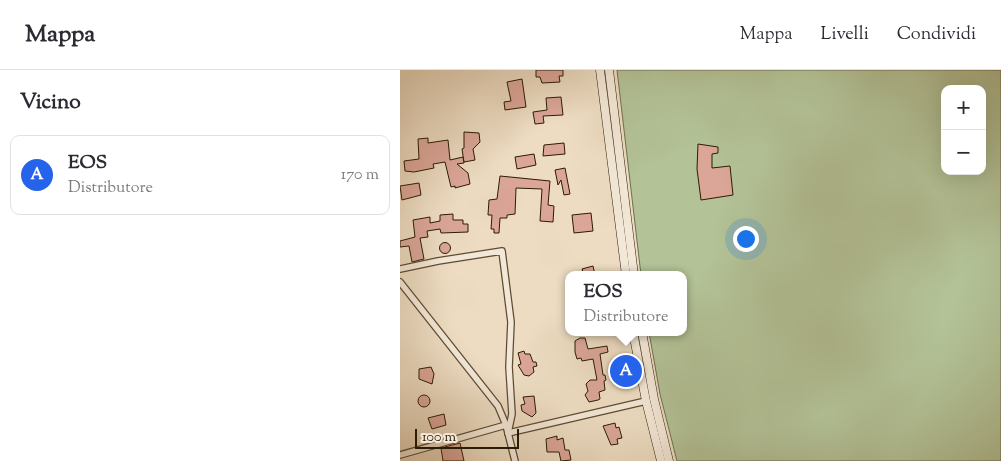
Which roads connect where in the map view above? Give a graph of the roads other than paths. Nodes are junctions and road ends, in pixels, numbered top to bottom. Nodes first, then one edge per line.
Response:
1 (600, 70) edge
2 (609, 70) edge
3 (400, 270) edge
4 (625, 271) edge
5 (634, 271) edge
6 (400, 282) edge
7 (634, 336) edge
8 (643, 336) edge
9 (646, 400) junction
10 (506, 425) junction
11 (508, 433) junction
12 (400, 455) edge
13 (515, 461) edge
14 (661, 461) edge
15 (670, 461) edge

1 - 4 street
2 - 5 street
3 - 11 street
6 - 10 street
7 - 9 street
8 - 15 street
9 - 11 street
9 - 14 street
10 - 11 street
10 - 12 street
11 - 13 street

